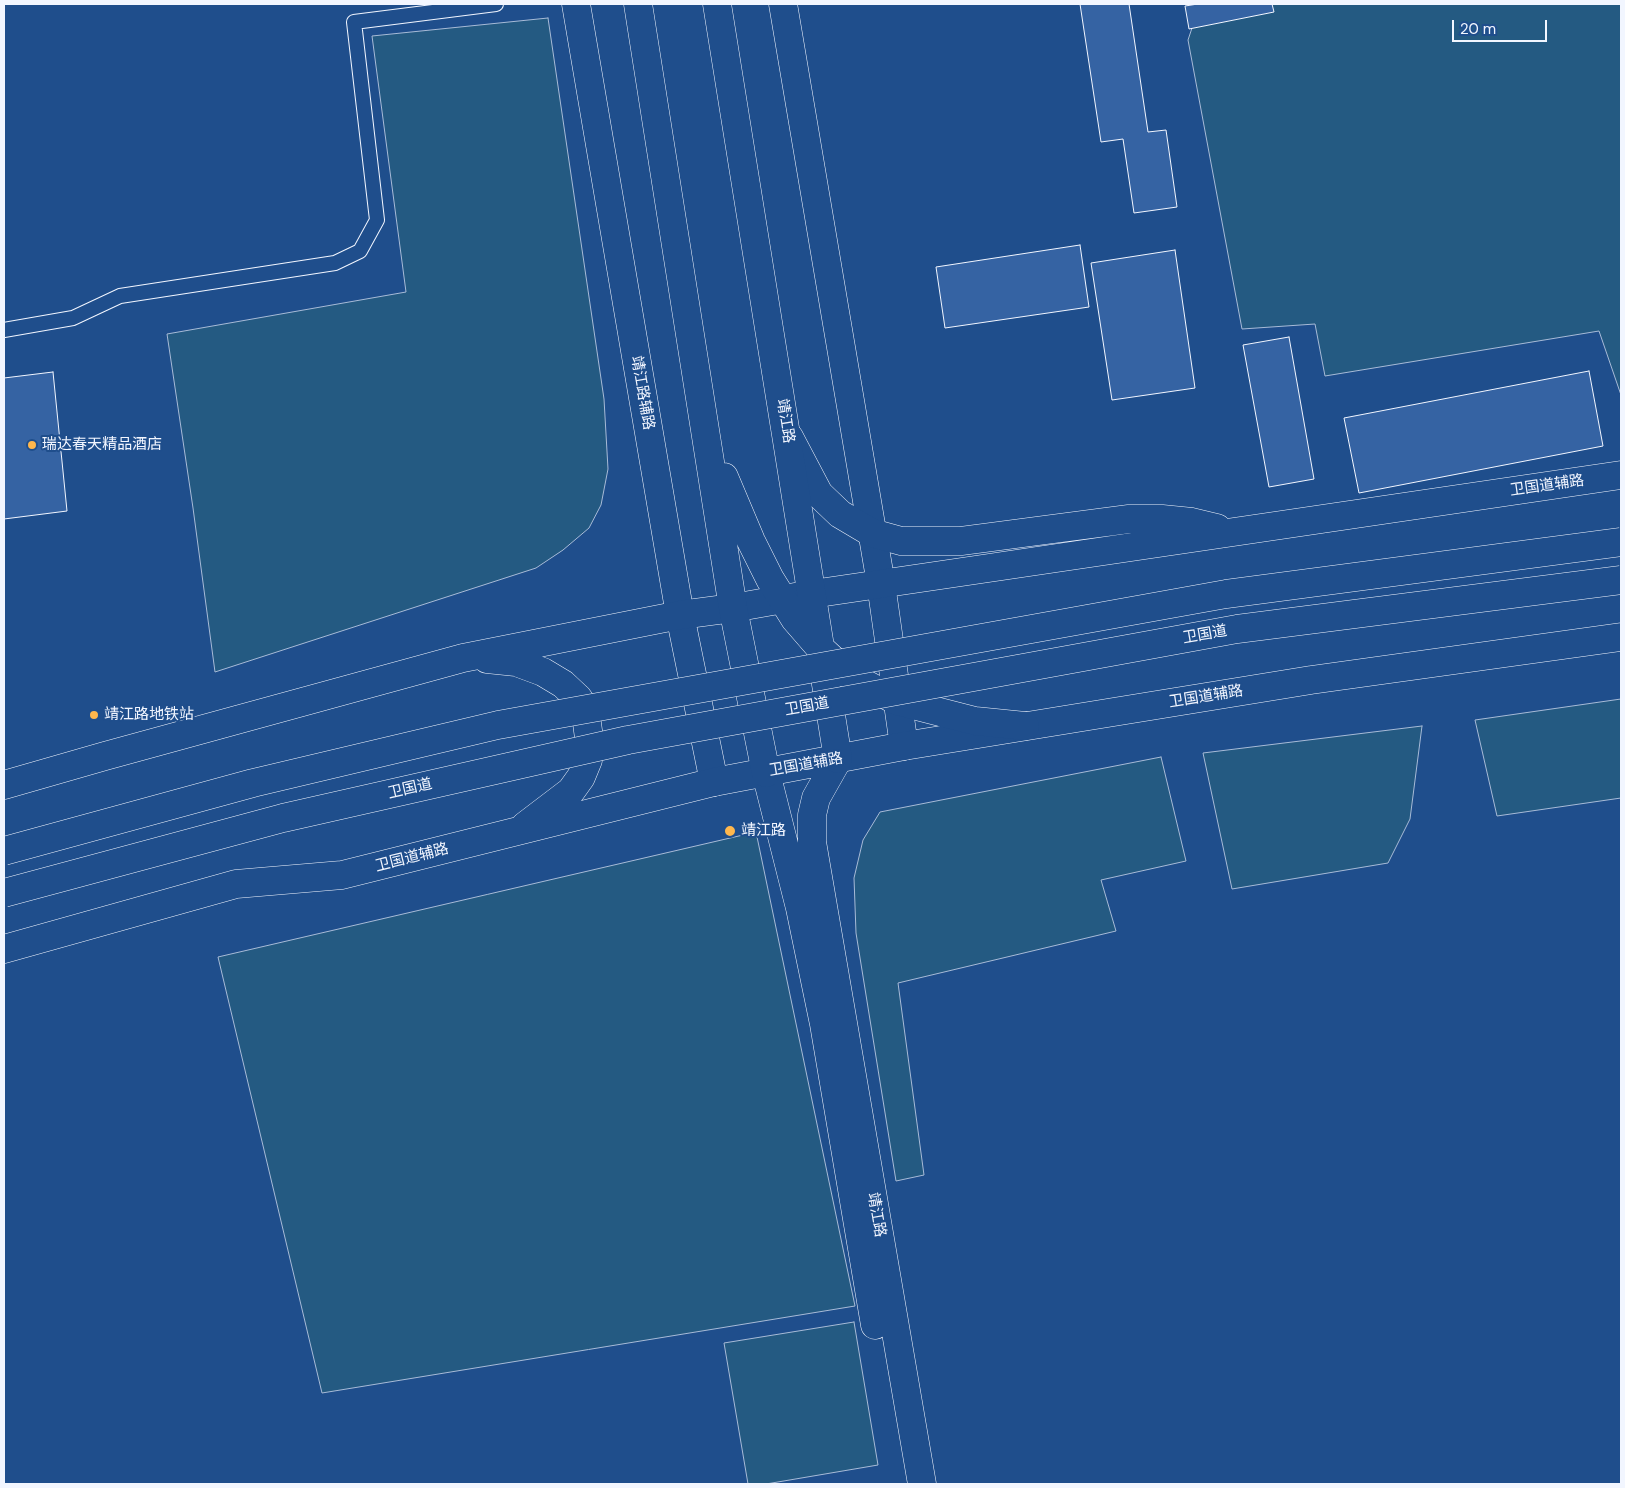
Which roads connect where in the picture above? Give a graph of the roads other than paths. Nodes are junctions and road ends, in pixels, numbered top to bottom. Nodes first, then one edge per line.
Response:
1 (496, 4) edge
2 (576, 4) edge
3 (638, 4) edge
4 (717, 4) edge
5 (783, 4) edge
6 (4, 330) edge
7 (706, 427) junction
8 (786, 430) junction
9 (1621, 475) edge
10 (1233, 532) junction
11 (872, 533) junction
12 (1621, 542) edge
13 (1621, 580) edge
14 (881, 584) junction
15 (812, 594) junction
16 (782, 599) junction
17 (733, 608) junction
18 (680, 615) junction
19 (1621, 636) edge
20 (821, 649) junction
21 (462, 658) junction
22 (897, 701) junction
23 (1025, 726) junction
24 (904, 746) junction
25 (838, 759) junction
26 (766, 772) junction
27 (714, 782) junction
28 (4, 785) edge
29 (516, 833) junction
30 (4, 851) edge
31 (4, 893) edge
32 (4, 948) edge
33 (903, 1484) edge
34 (922, 1484) edge

1 - 6 lane
2 - 18 main road, 靖江路辅路
3 - 7 main road, 靖江路
4 - 8 main road, 靖江路
5 - 11 main road
7 - 16 main road
7 - 17 main road, 靖江路
8 - 11 main road
8 - 15 main road, 靖江路
9 - 10 main road, 卫国道辅路
10 - 11 main road
10 - 14 main road, 卫国道辅路
11 - 14 main road
12 - 30 main road, bridge
13 - 31 main road, 卫国道, bridge
14 - 15 main road, 卫国道辅路
14 - 22 main road
15 - 16 main road, 卫国道辅路
15 - 20 main road, 靖江路
16 - 17 main road, 卫国道辅路
16 - 20 main road
17 - 18 main road, 卫国道辅路
17 - 26 main road, 靖江路
18 - 21 main road, 卫国道辅路
18 - 27 main road, 靖江路辅路
19 - 23 main road, 卫国道辅路
20 - 22 main road
20 - 25 main road, 靖江路
21 - 28 main road, 卫国道辅路
21 - 29 main road
22 - 23 main road
22 - 24 main road
23 - 24 main road, 卫国道辅路
24 - 25 main road, 卫国道辅路
25 - 26 main road, 卫国道辅路
25 - 34 main road, 靖江路
26 - 27 main road, 卫国道辅路
26 - 33 main road, 靖江路
27 - 29 main road, 卫国道辅路
29 - 32 main road, 卫国道辅路

